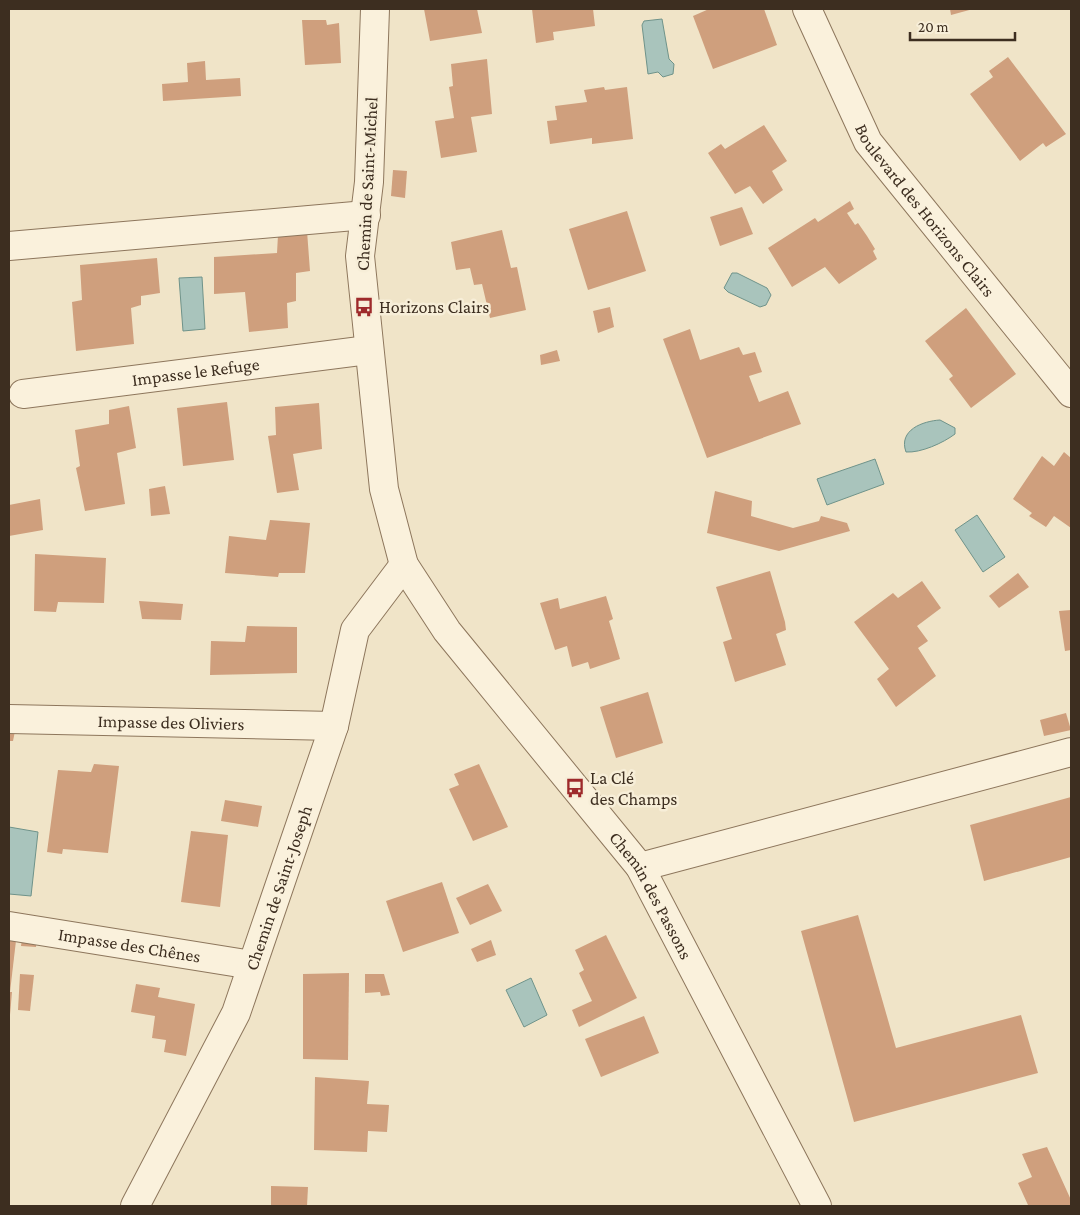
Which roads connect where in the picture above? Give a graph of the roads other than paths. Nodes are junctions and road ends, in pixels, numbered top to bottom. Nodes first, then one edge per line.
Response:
1 (375, 9) edge
2 (807, 9) edge
3 (366, 215) junction
4 (9, 246) edge
5 (368, 350) junction
6 (1071, 393) edge
7 (23, 394) dead end
8 (404, 565) junction
9 (9, 719) edge
10 (334, 726) junction
11 (1071, 752) edge
12 (640, 867) junction
13 (9, 926) edge
14 (252, 965) junction
15 (135, 1206) edge
16 (817, 1206) edge

1 - 3 street, Chemin de Saint-Michel
2 - 6 street, Boulevard des Horizons Clairs
3 - 4 street
3 - 5 street, Chemin de Saint-Michel
5 - 7 street, Impasse le Refuge
5 - 8 street, Chemin de Saint-Michel
8 - 10 street, Chemin de Saint-Joseph
8 - 12 street, Chemin des Passons
9 - 10 street, Impasse des Oliviers
10 - 14 street, Chemin de Saint-Joseph
11 - 12 street
12 - 16 street, Chemin des Passons
13 - 14 street, Impasse des Chênes
14 - 15 street, Chemin de Saint-Joseph

